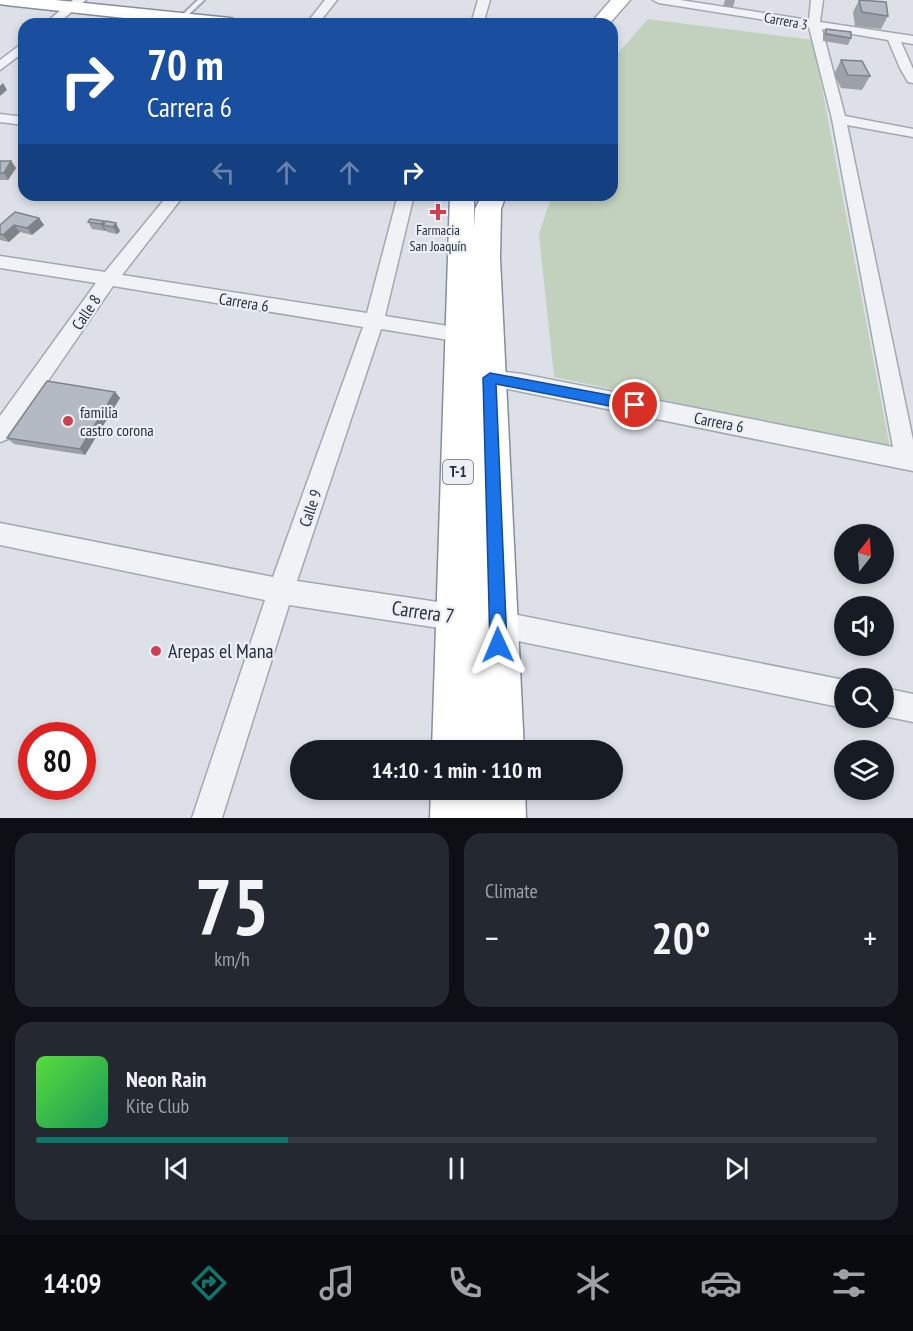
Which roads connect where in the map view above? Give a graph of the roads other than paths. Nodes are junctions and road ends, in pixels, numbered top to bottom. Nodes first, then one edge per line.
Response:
1 (6, 0) edge
2 (201, 0) edge
3 (331, 0) edge
4 (484, 0) edge
5 (621, 0) edge
6 (659, 0) edge
7 (817, 0) edge
8 (0, 10) edge
9 (65, 12) edge
10 (95, 18) edge
11 (164, 18) edge
12 (182, 18) edge
13 (317, 18) edge
14 (479, 18) edge
15 (604, 18) edge
16 (815, 26) junction
17 (893, 37) junction
18 (913, 40) edge
19 (18, 51) edge
20 (0, 66) edge
21 (913, 79) edge
22 (0, 118) edge
23 (839, 119) junction
24 (18, 120) edge
25 (913, 133) edge
26 (171, 201) edge
27 (404, 201) edge
28 (462, 201) edge
29 (491, 201) edge
30 (0, 262) edge
31 (108, 279) junction
32 (374, 323) junction
33 (473, 337) junction
34 (490, 378) junction
35 (0, 433) edge
36 (910, 461) edge
37 (0, 534) edge
38 (281, 591) junction
39 (458, 617) junction
40 (498, 624) junction
41 (834, 692) edge
42 (894, 704) edge
43 (913, 708) edge
44 (455, 740) edge
45 (501, 740) edge
46 (454, 800) edge
47 (501, 800) edge
48 (207, 818) edge
49 (454, 818) edge
50 (502, 818) edge

1 - 9 main road
2 - 12 lane
3 - 13 street
4 - 14 street
5 - 15 main road
6 - 16 street, Carrera 3
7 - 16 street
8 - 9 main road
9 - 10 main road
9 - 11 main road
16 - 17 street, Carrera 3
16 - 23 street
17 - 18 street, Carrera 3
17 - 21 street
19 - 20 street
22 - 24 street
23 - 25 street
23 - 36 street
26 - 31 street, Calle 8
27 - 32 street, Calle 9
28 - 33 main road, T-1
29 - 33 main road, T-1
30 - 31 street, Carrera 6
31 - 32 street, Carrera 6
31 - 35 street, Calle 8
32 - 33 street, Carrera 6
32 - 38 street, Calle 9
33 - 34 main road, T-1
33 - 39 main road, T-1
34 - 36 street, Carrera 6
34 - 40 main road, T-1
37 - 38 street, Carrera 7
38 - 39 street, Carrera 7
38 - 48 street, Calle 9
39 - 40 street, Carrera 7
39 - 44 main road, T-1
40 - 41 street, Carrera 7
40 - 45 main road, T-1
42 - 43 street
46 - 49 main road
47 - 50 main road

